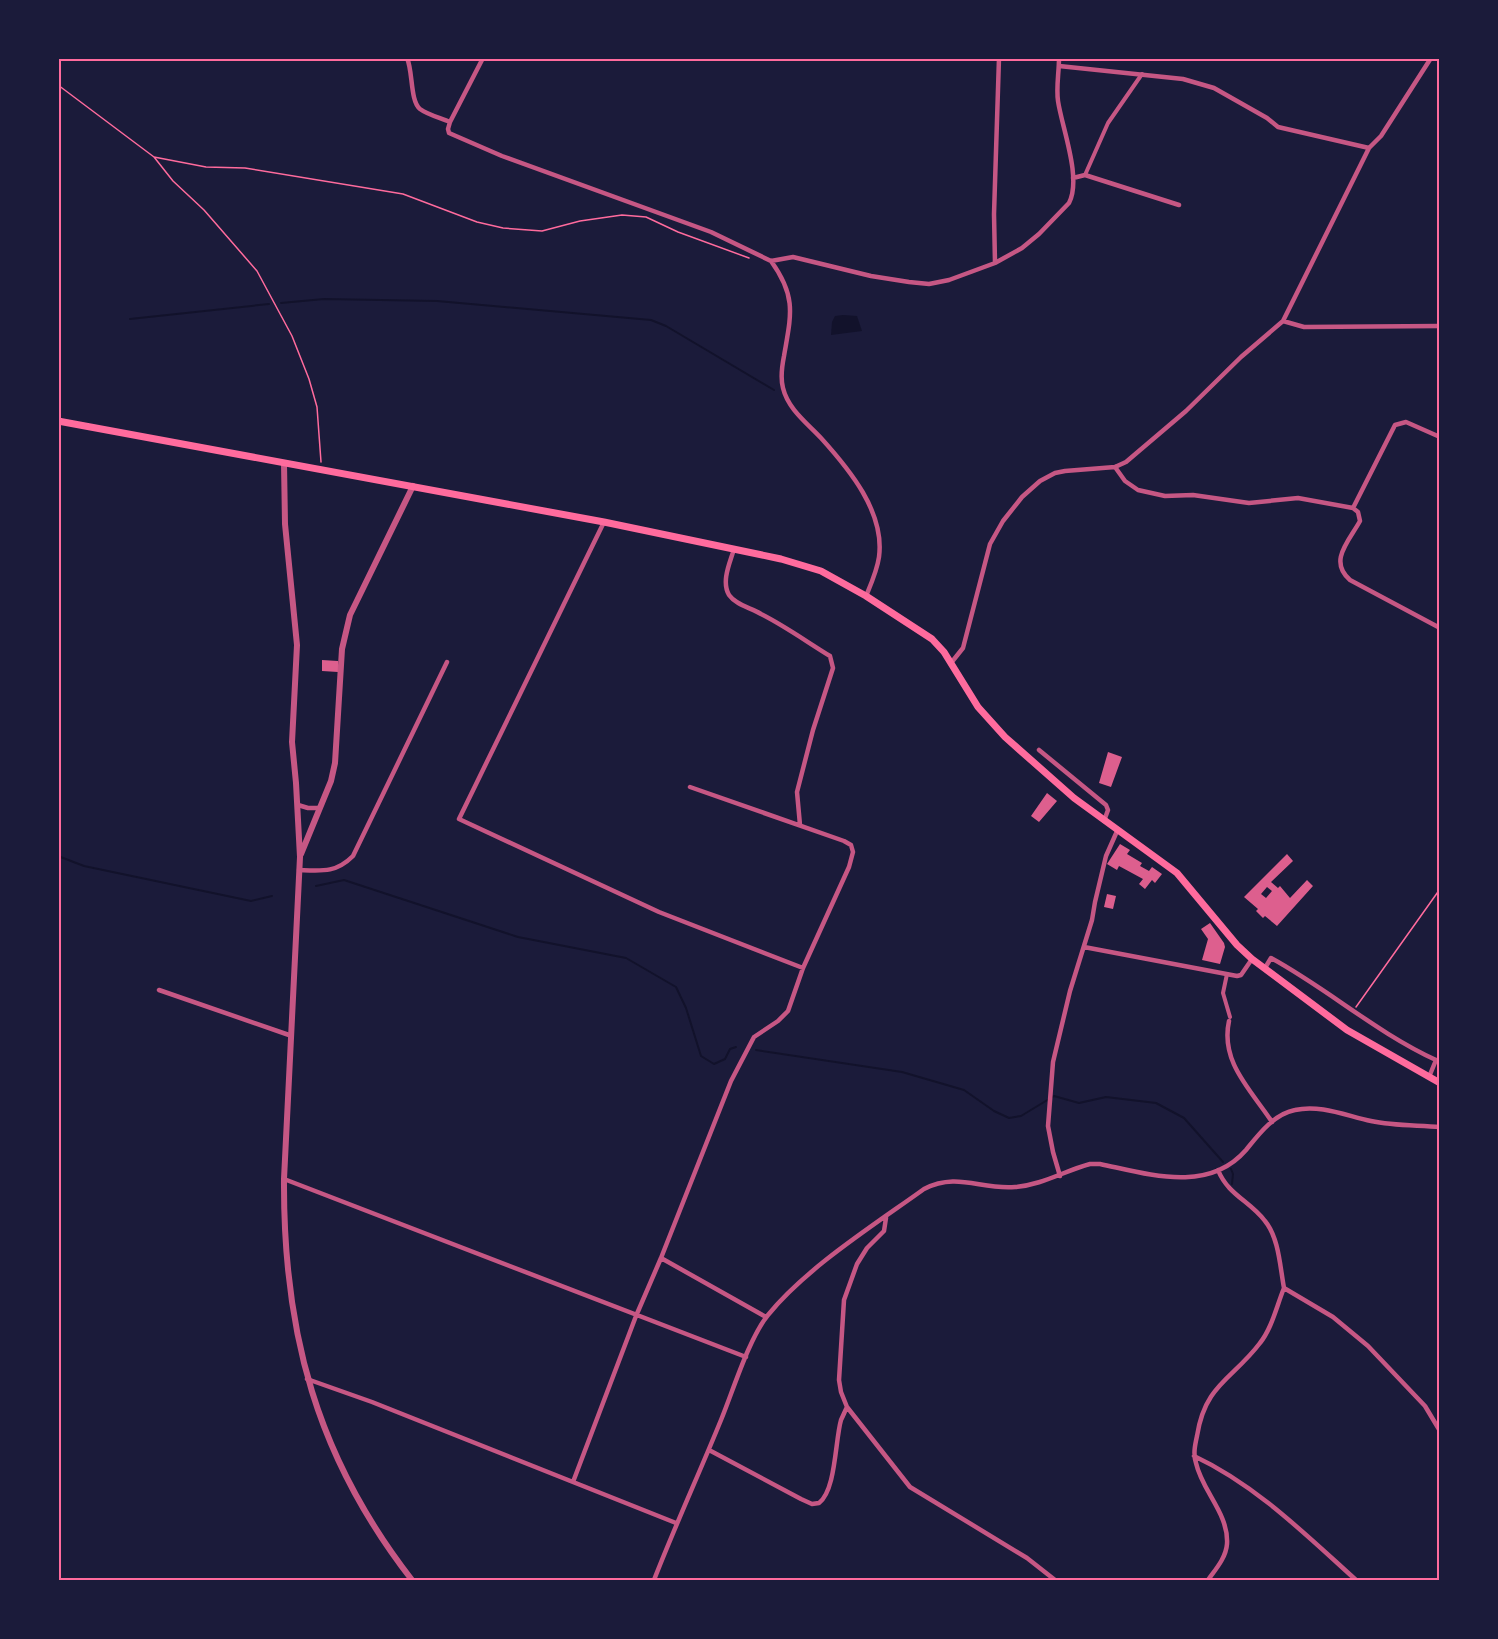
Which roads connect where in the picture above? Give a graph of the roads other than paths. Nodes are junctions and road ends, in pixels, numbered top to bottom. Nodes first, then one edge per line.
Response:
1 (407, 58) edge
2 (483, 58) edge
3 (999, 58) edge
4 (1059, 58) edge
5 (1431, 58) edge
6 (1059, 66) junction
7 (1142, 74) junction
8 (450, 122) junction
9 (1369, 148) junction
10 (1085, 175) junction
11 (1073, 178) junction
12 (1179, 205) dead end
13 (771, 261) junction
14 (995, 263) junction
15 (1282, 321) junction
16 (1440, 326) edge
17 (58, 421) edge
18 (1440, 437) edge
19 (284, 463) junction
20 (1115, 467) junction
21 (413, 486) junction
22 (1353, 508) junction
23 (604, 522) junction
24 (734, 549) junction
25 (867, 596) junction
26 (1440, 628) edge
27 (447, 662) dead end
28 (951, 663) junction
29 (1039, 750) dead end
30 (690, 787) dead end
31 (298, 805) junction
32 (320, 808) junction
33 (1104, 821) junction
34 (800, 825) junction
35 (1118, 830) junction
36 (300, 857) junction
37 (299, 870) junction
38 (1084, 947) junction
39 (1252, 958) junction
40 (803, 968) junction
41 (1264, 968) junction
42 (1227, 973) junction
43 (159, 990) dead end
44 (1230, 1019) joint
45 (289, 1035) junction
46 (1438, 1061) edge
47 (1429, 1077) junction
48 (1440, 1083) edge
49 (1272, 1122) junction
50 (1440, 1126) edge
51 (1218, 1170) junction
52 (1060, 1176) junction
53 (284, 1179) junction
54 (886, 1218) junction
55 (661, 1258) junction
56 (1284, 1288) junction
57 (636, 1316) junction
58 (766, 1317) junction
59 (746, 1357) junction
60 (307, 1378) junction
61 (848, 1407) junction
62 (1440, 1431) edge
63 (709, 1450) junction
64 (1194, 1456) junction
65 (573, 1482) junction
66 (676, 1523) junction
67 (656, 1580) edge
68 (412, 1581) edge
69 (1055, 1581) edge
70 (1208, 1581) edge
71 (1356, 1581) edge

1 - 8 street
2 - 8 street
3 - 14 street
4 - 6 street
5 - 9 street
6 - 7 street
6 - 11 street
7 - 9 street
7 - 10 street
8 - 13 street
9 - 15 street
10 - 11 street
10 - 12 street
11 - 14 street
13 - 14 street
13 - 25 street
15 - 16 street
15 - 20 street
17 - 19 main road
18 - 22 street
19 - 21 main road
19 - 31 street
20 - 22 street
20 - 28 street
21 - 23 main road
21 - 32 street
22 - 26 street
23 - 24 main road
23 - 40 street
24 - 25 main road
24 - 34 street
25 - 28 main road
27 - 37 street
28 - 33 main road
29 - 33 street
30 - 34 street
31 - 32 street
31 - 36 street
32 - 36 street
33 - 35 main road
34 - 40 street
35 - 38 street
35 - 39 main road
36 - 37 street
37 - 45 street
38 - 42 street
38 - 52 street
39 - 41 main road
39 - 42 street
40 - 55 street
41 - 46 street
41 - 47 main road
42 - 44 street
43 - 45 street
44 - 49 street
45 - 53 street
46 - 47 street
47 - 48 main road
49 - 50 street
49 - 51 street
51 - 52 street
51 - 56 street
52 - 54 street
53 - 57 street
53 - 60 street
54 - 58 street
54 - 61 street
55 - 57 street
55 - 58 street
56 - 62 street
56 - 64 street
57 - 59 street
57 - 65 street
58 - 59 street
59 - 63 street
60 - 65 street
60 - 68 street
61 - 63 street
61 - 69 street
63 - 66 street
64 - 70 street
64 - 71 street
65 - 66 street
66 - 67 street

